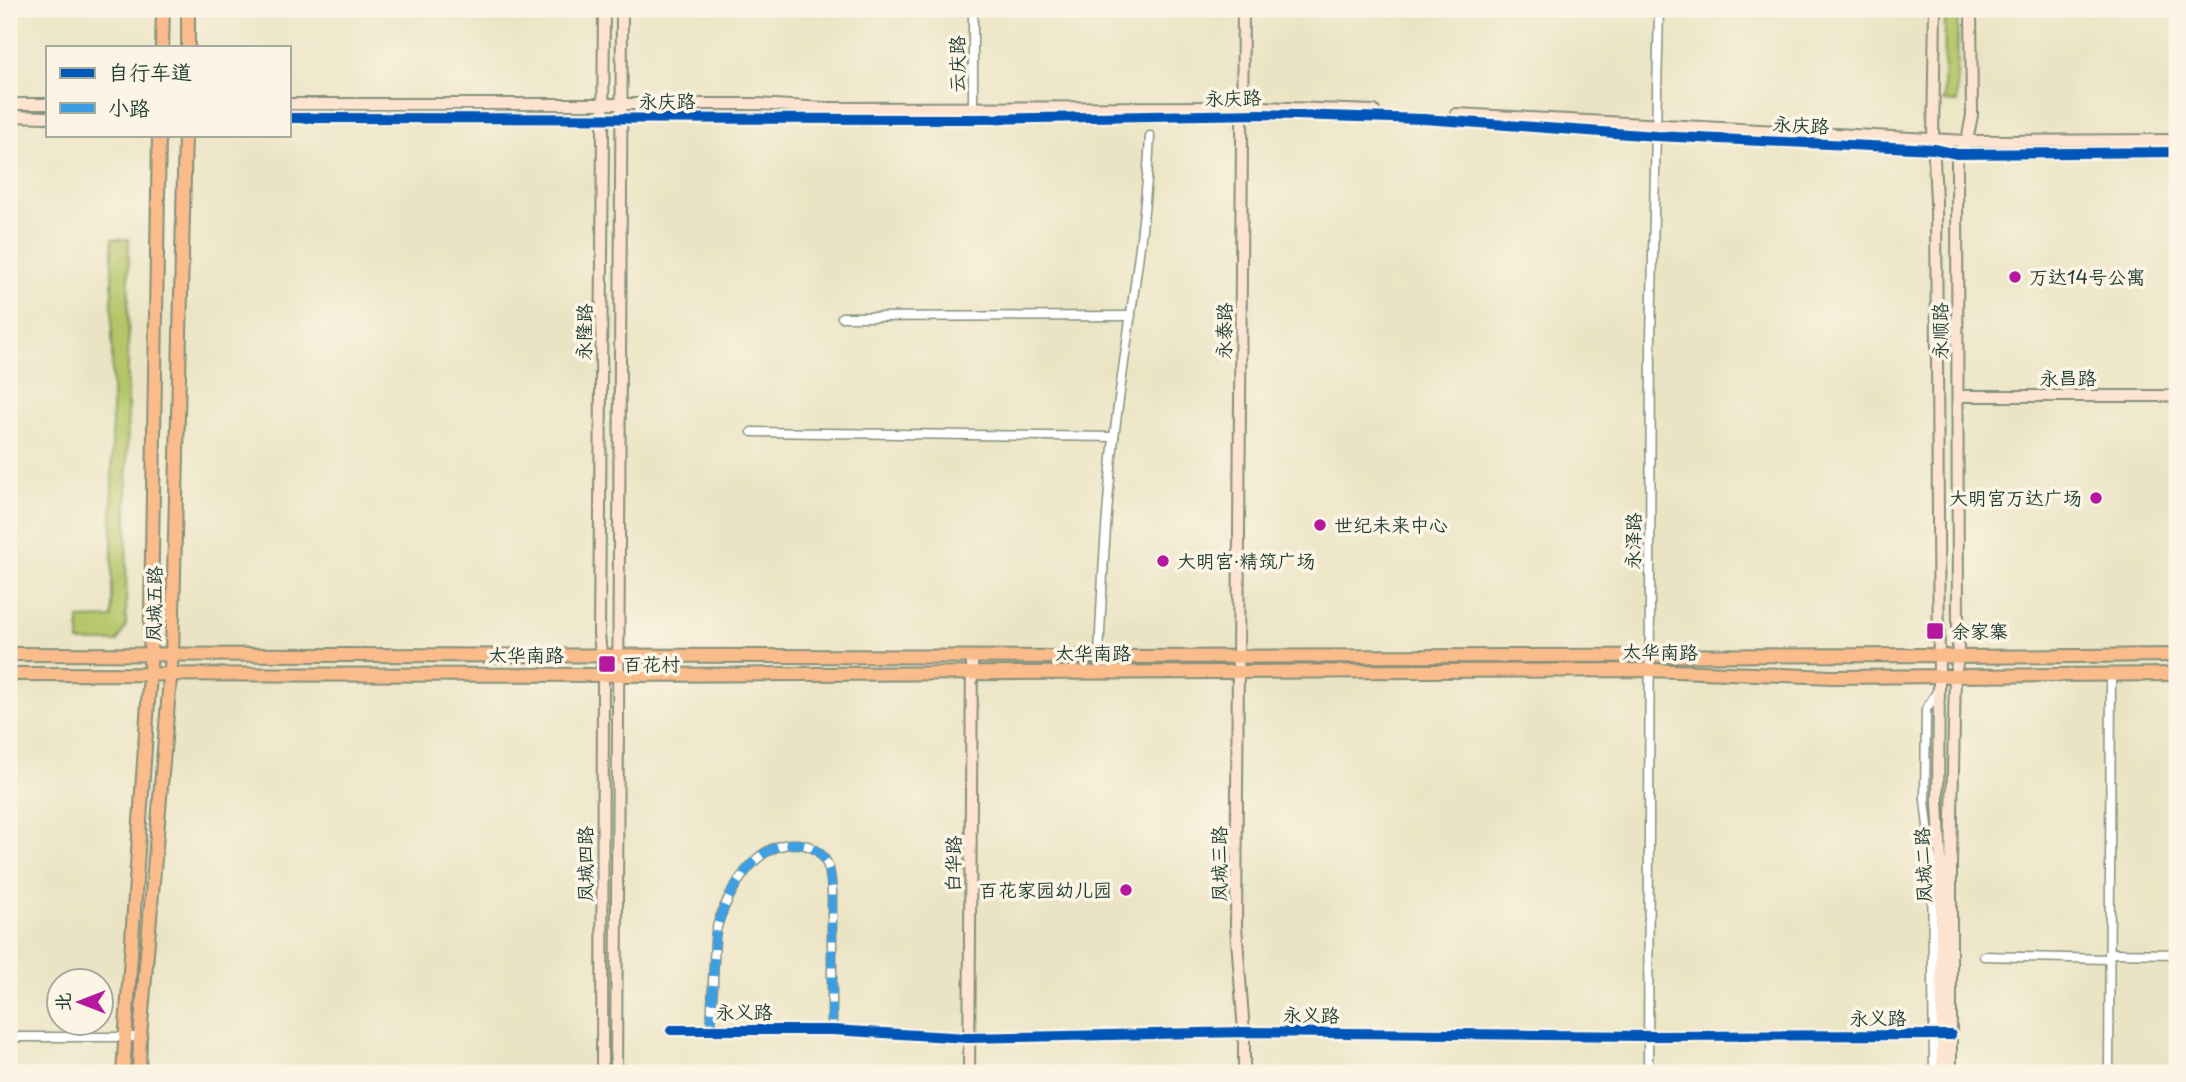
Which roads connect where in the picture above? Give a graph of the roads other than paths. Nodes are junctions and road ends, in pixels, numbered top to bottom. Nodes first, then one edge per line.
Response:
1 (163, 9) edge
2 (188, 9) edge
3 (604, 9) edge
4 (622, 9) edge
5 (973, 9) edge
6 (1243, 9) edge
7 (1659, 9) edge
8 (1935, 9) edge
9 (1971, 9) edge
10 (162, 46) edge
11 (188, 46) edge
12 (9, 104) edge
13 (46, 104) edge
14 (290, 104) edge
15 (604, 104) junction
16 (622, 104) junction
17 (1243, 111) junction
18 (973, 113) junction
19 (9, 116) edge
20 (46, 117) edge
21 (290, 118) edge
22 (604, 118) junction
23 (622, 118) junction
24 (1657, 123) junction
25 (1150, 135) dead end
26 (159, 136) edge
27 (185, 136) edge
28 (1656, 136) junction
29 (2177, 140) edge
30 (1966, 141) junction
31 (1934, 144) junction
32 (2177, 152) edge
33 (1956, 154) junction
34 (1131, 316) junction
35 (842, 317) dead end
36 (1958, 396) junction
37 (2177, 396) edge
38 (752, 432) dead end
39 (1115, 438) junction
40 (9, 654) edge
41 (150, 654) junction
42 (617, 654) junction
43 (172, 655) junction
44 (600, 655) junction
45 (1236, 655) junction
46 (2177, 655) edge
47 (972, 656) junction
48 (1938, 656) junction
49 (1099, 657) junction
50 (1958, 657) junction
51 (1648, 663) junction
52 (1237, 672) junction
53 (150, 673) junction
54 (169, 673) junction
55 (972, 673) junction
56 (9, 674) edge
57 (603, 674) junction
58 (2111, 674) junction
59 (2177, 674) edge
60 (617, 675) junction
61 (1955, 677) junction
62 (1939, 682) junction
63 (2177, 954) edge
64 (1984, 956) dead end
65 (2109, 956) junction
66 (671, 1030) dead end
67 (711, 1030) junction
68 (832, 1030) junction
69 (1244, 1032) junction
70 (124, 1036) junction
71 (1648, 1036) junction
72 (1942, 1036) junction
73 (9, 1037) edge
74 (140, 1037) junction
75 (968, 1038) junction
76 (123, 1073) edge
77 (139, 1073) edge
78 (602, 1073) edge
79 (616, 1073) edge
80 (969, 1073) edge
81 (1244, 1073) edge
82 (1648, 1073) edge
83 (1934, 1073) edge
84 (1942, 1073) edge
85 (1951, 1073) edge
86 (2109, 1073) edge

1 - 10 main road
2 - 11 main road
3 - 15 street, 永隆路
4 - 16 street, 永隆路
5 - 18 street, 云庆路
6 - 17 street, 永泰路
7 - 24 street, 永泽路
8 - 31 street, 永顺路
9 - 30 street
12 - 13 street
14 - 15 street, 永庆路
15 - 16 street, 永庆路
15 - 22 street, 永隆路
16 - 18 street, 永庆路
16 - 23 street, 永隆路
17 - 18 street, 永庆路
17 - 24 street, 永庆路
17 - 28 street, 永庆路
17 - 45 street, 永泰路
18 - 23 street, 永庆路
19 - 20 street
21 - 22 street, 永庆路
22 - 23 street, 永庆路
22 - 44 street, 永隆路
23 - 42 street, 永隆路
24 - 28 street, 永泽路
24 - 31 street, 永庆路
25 - 34 street
26 - 41 main road, 凤城五路
27 - 43 main road, 凤城五路
28 - 31 street, 永庆路
28 - 51 street, 永泽路
29 - 30 street, 永庆路
30 - 31 street, 永庆路
30 - 33 street
31 - 33 street, 永庆路
31 - 48 street, 永顺路
32 - 33 street, 永庆路
33 - 36 street, 永顺路
34 - 35 street
34 - 39 street
36 - 37 street, 永昌路
36 - 50 street, 永顺路
38 - 39 street
39 - 49 street
40 - 41 main road, 太华南路
41 - 43 main road, 太华南路
41 - 53 main road, 凤城五路
42 - 44 main road, 太华南路
42 - 47 main road, 太华南路
42 - 60 street, 凤城四路
43 - 44 main road, 太华南路
43 - 54 main road, 凤城五路
44 - 57 street, 凤城四路
45 - 49 main road, 太华南路
45 - 51 main road, 太华南路
45 - 52 street, 凤城三路
46 - 50 main road, 太华南路
47 - 49 main road, 太华南路
47 - 55 street, 白华路
48 - 50 main road, 太华南路
48 - 51 main road, 太华南路
48 - 62 street, 凤城二路
50 - 61 street, 凤城二路
51 - 52 main road, 太华南路
51 - 62 main road, 太华南路
51 - 71 street, 永泽路
52 - 55 main road, 太华南路
52 - 69 street, 凤城三路
53 - 54 main road, 太华南路
53 - 56 main road, 太华南路
53 - 70 main road, 凤城五路
54 - 57 main road, 太华南路
54 - 74 main road, 凤城五路
55 - 60 main road, 太华南路
55 - 75 street, 白华路
57 - 60 main road, 太华南路
57 - 78 street, 凤城四路
58 - 59 main road, 太华南路
58 - 61 main road, 太华南路
58 - 65 street
60 - 79 street, 凤城四路
61 - 62 main road, 太华南路
61 - 72 street, 凤城二路
62 - 72 street, 凤城二路
63 - 65 street
64 - 65 street
65 - 86 street
66 - 67 street, 永义路
67 - 68 street, 永义路
67 - 68 street
68 - 75 street, 永义路
69 - 71 street, 永义路
69 - 75 street, 永义路
69 - 81 street, 凤城三路
70 - 73 street
70 - 74 street
70 - 76 main road, 凤城五路
71 - 72 street, 永义路
71 - 82 street, 永泽路
72 - 83 street
72 - 84 street, 凤城二路
72 - 85 street, 凤城二路
74 - 77 main road, 凤城五路
75 - 80 street, 白华路

